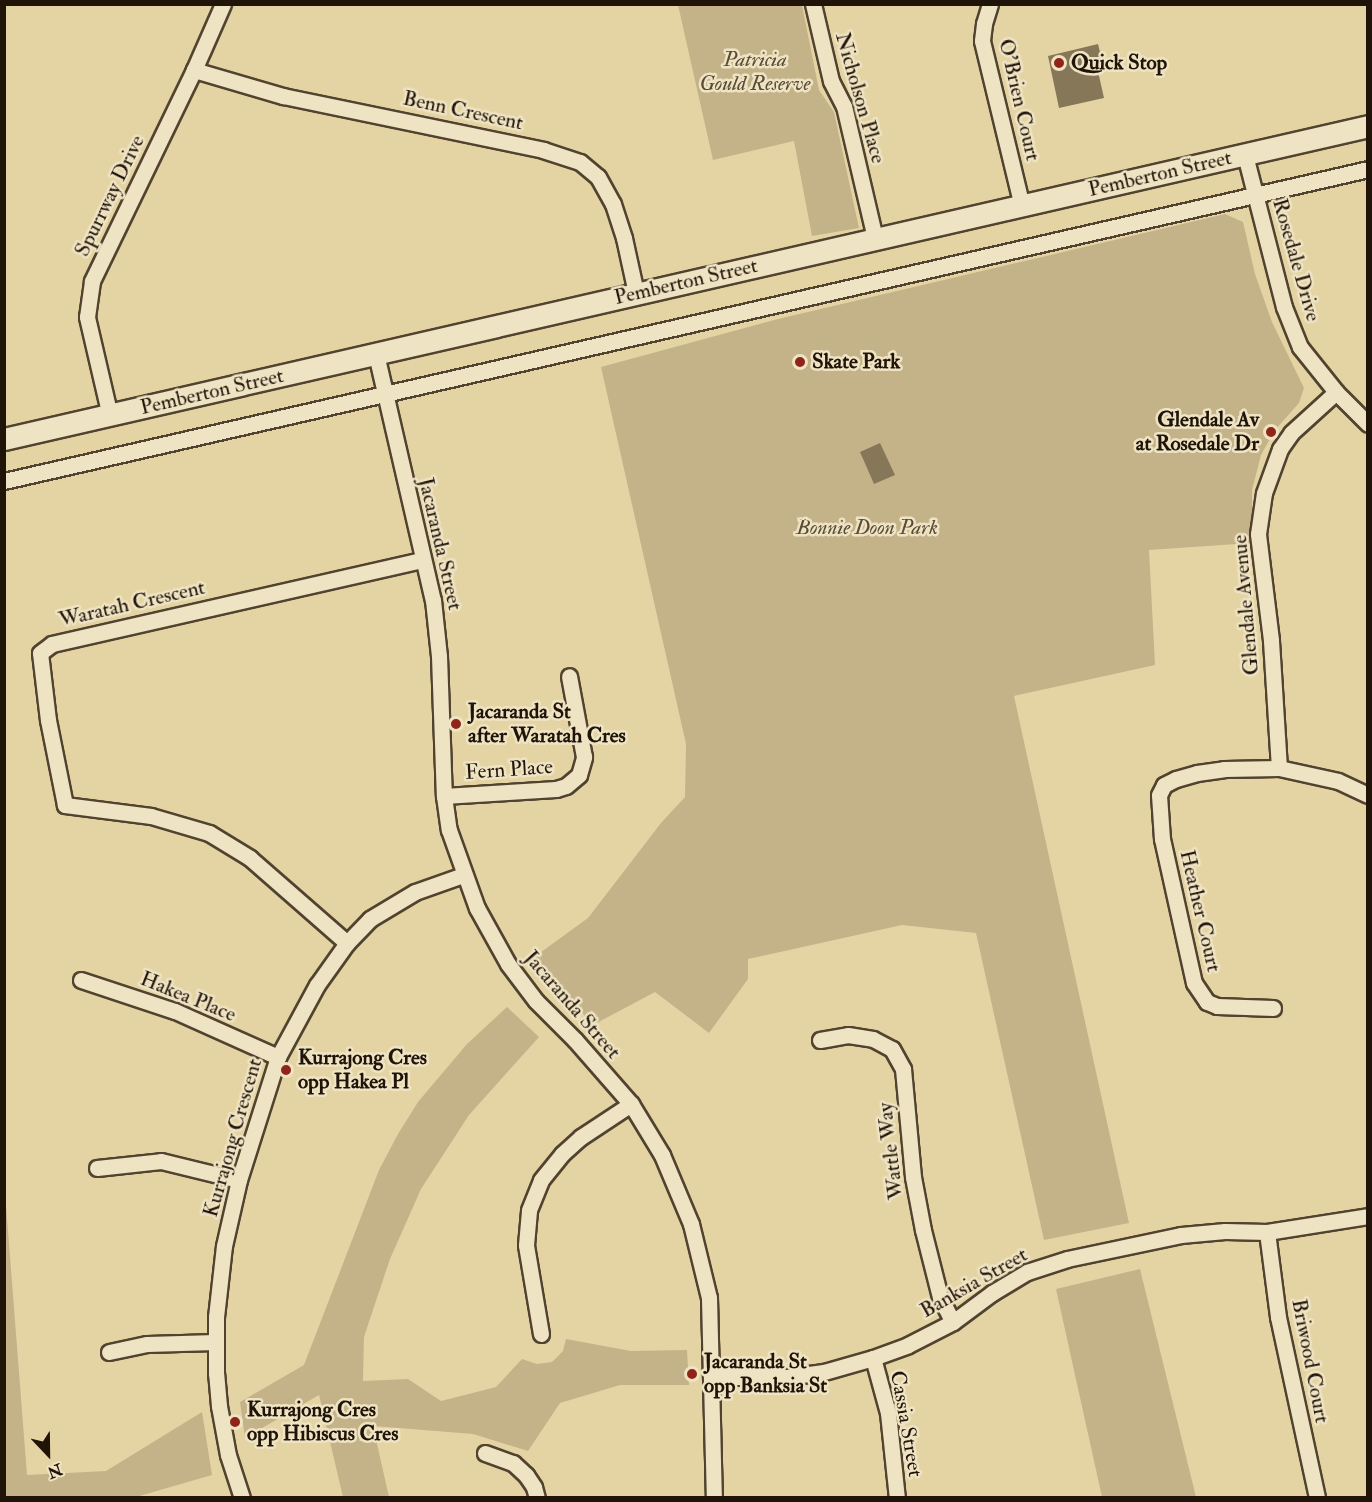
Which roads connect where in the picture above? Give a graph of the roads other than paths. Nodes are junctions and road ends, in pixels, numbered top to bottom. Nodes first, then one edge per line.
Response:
1 (223, 4) edge
2 (813, 4) edge
3 (990, 4) edge
4 (194, 70) junction
5 (1368, 126) edge
6 (1245, 155) junction
7 (1368, 169) edge
8 (1256, 195) junction
9 (1022, 206) junction
10 (875, 238) junction
11 (636, 292) junction
12 (376, 354) junction
13 (1336, 392) junction
14 (386, 395) junction
15 (110, 416) junction
16 (1368, 424) edge
17 (4, 439) edge
18 (4, 481) edge
19 (423, 560) junction
20 (568, 676) dead end
21 (1279, 768) junction
22 (1368, 795) edge
23 (444, 796) junction
24 (463, 875) junction
25 (347, 943) junction
26 (81, 980) dead end
27 (1273, 1008) dead end
28 (820, 1040) dead end
29 (278, 1057) junction
30 (631, 1104) junction
31 (97, 1168) dead end
32 (239, 1180) junction
33 (1368, 1216) edge
34 (1267, 1232) junction
35 (953, 1322) junction
36 (541, 1334) dead end
37 (215, 1342) junction
38 (109, 1352) dead end
39 (873, 1358) junction
40 (711, 1377) junction
41 (485, 1453) dead end
42 (242, 1497) edge
43 (537, 1497) edge
44 (714, 1497) edge
45 (897, 1497) edge
46 (1317, 1497) edge

1 - 4 street, Spurrway Drive
2 - 10 street, Nicholson Place
3 - 9 street, O'Brien Court
4 - 11 street, Benn Crescent
4 - 15 street, Spurrway Drive
5 - 6 main road, Pemberton Street
6 - 8 street, Rosedale Drive
6 - 9 main road, Pemberton Street
7 - 8 street, Pemberton Street
8 - 13 street, Rosedale Drive
8 - 14 street, Pemberton Street
9 - 10 main road, Pemberton Street
10 - 11 main road, Pemberton Street
11 - 12 main road, Pemberton Street
12 - 14 street, Jacaranda Street
12 - 15 main road, Pemberton Street
13 - 16 street, Rosedale Drive
13 - 21 street, Glendale Avenue
14 - 18 street, Pemberton Street
14 - 19 street, Jacaranda Street
15 - 17 main road, Pemberton Street
19 - 23 street, Jacaranda Street
19 - 25 street, Waratah Crescent
20 - 23 street, Fern Place
21 - 22 street
21 - 27 street, Heather Court
23 - 24 street, Jacaranda Street
24 - 25 street, Kurrajong Crescent
24 - 30 street, Jacaranda Street
25 - 29 street, Kurrajong Crescent
26 - 29 street, Hakea Place
28 - 35 street, Wattle Way
29 - 32 street, Kurrajong Crescent
30 - 36 street
30 - 40 street, Jacaranda Street
31 - 32 street
32 - 37 street, Kurrajong Crescent
33 - 34 street, Banksia Street
34 - 35 street, Banksia Street
34 - 46 street, Briwood Court
35 - 39 street, Banksia Street
37 - 38 street
37 - 42 street, Kurrajong Crescent
39 - 40 street, Banksia Street
39 - 45 street, Cassia Street
40 - 44 street, Jacaranda Street
41 - 43 street

